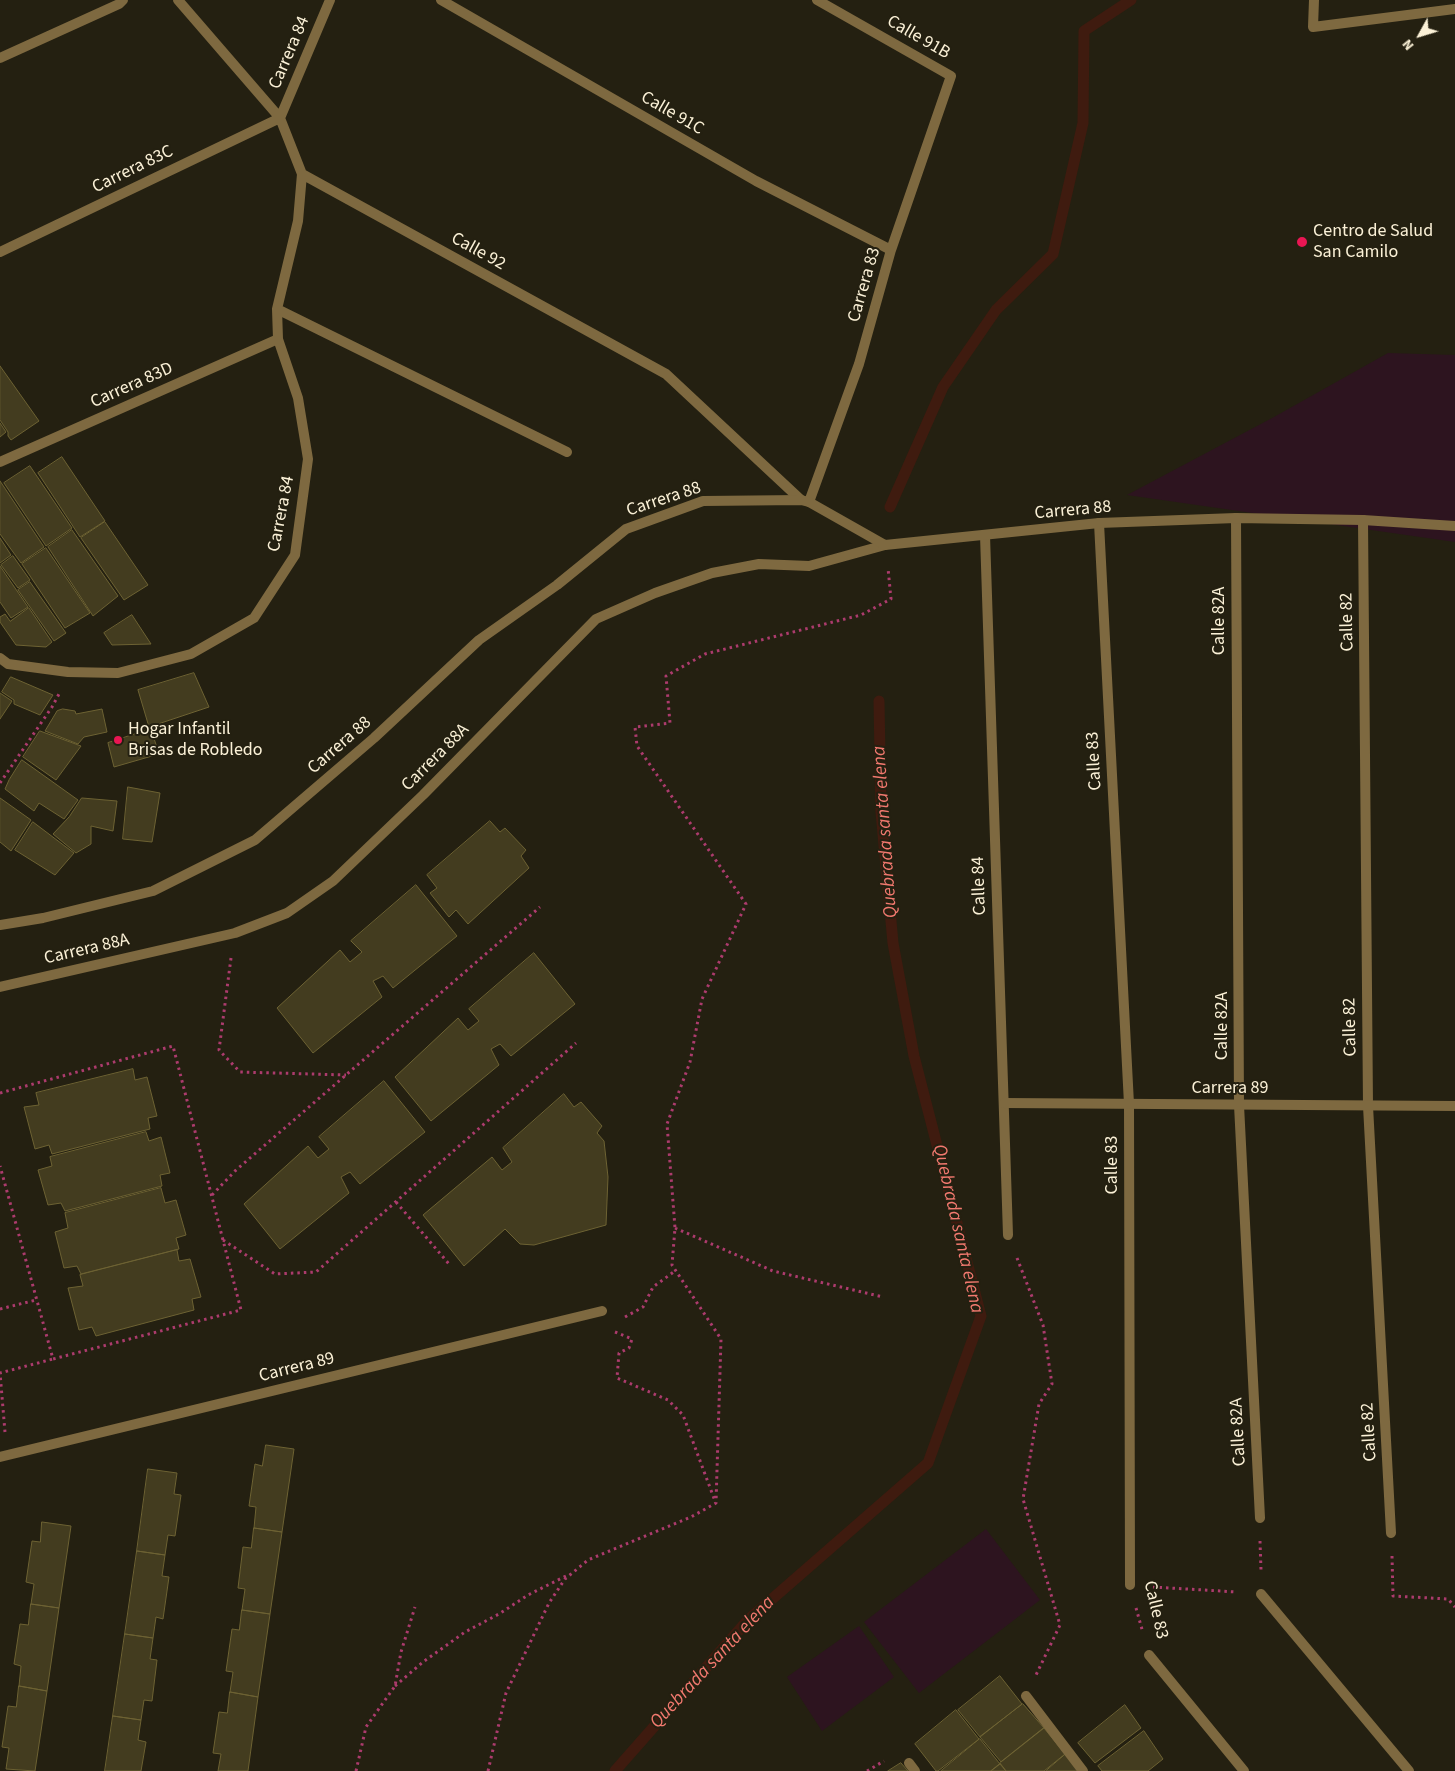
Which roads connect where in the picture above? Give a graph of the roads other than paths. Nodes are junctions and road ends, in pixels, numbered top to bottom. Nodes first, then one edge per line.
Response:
1 (123, 0) edge
2 (178, 0) edge
3 (330, 0) edge
4 (440, 0) edge
5 (817, 0) edge
6 (1314, 0) edge
7 (1455, 9) edge
8 (0, 58) edge
9 (951, 76) joint
10 (280, 118) junction
11 (302, 174) junction
12 (891, 250) junction
13 (0, 252) edge
14 (278, 309) junction
15 (278, 338) junction
16 (567, 452) dead end
17 (0, 462) edge
18 (805, 501) junction
19 (1236, 518) junction
20 (1363, 520) junction
21 (1099, 524) junction
22 (1455, 526) edge
23 (984, 535) junction
24 (885, 546) junction
25 (0, 658) edge
26 (0, 925) edge
27 (0, 987) edge
28 (1004, 1103) junction
29 (1129, 1104) junction
30 (1239, 1105) junction
31 (1368, 1106) junction
32 (1455, 1106) edge
33 (1008, 1235) road end
34 (602, 1311) dead end
35 (4, 1456) edge
36 (1260, 1518) road end
37 (1391, 1533) road end
38 (1130, 1585) road end
39 (1261, 1594) road end
40 (1149, 1655) road end
41 (1026, 1696) road end
42 (1083, 1771) edge
43 (1244, 1771) edge
44 (1409, 1771) edge

1 - 8 street
2 - 10 street
3 - 10 street, Carrera 84
4 - 12 street, Calle 91C
5 - 9 street, Calle 91B
6 - 7 street
9 - 12 street, Carrera 83
10 - 11 street
10 - 13 street, Carrera 83C
11 - 14 street, Carrera 84
11 - 18 street, Calle 92
12 - 18 street, Carrera 83
14 - 15 street, Carrera 84
14 - 16 street
15 - 17 street, Carrera 83D
15 - 25 street, Carrera 84
18 - 24 street
18 - 26 street, Carrera 88
19 - 20 street, Carrera 88
19 - 21 street, Carrera 88
19 - 30 street, Calle 82A
20 - 22 street, Carrera 88
20 - 31 street, Calle 82
21 - 23 street, Carrera 88
21 - 29 street, Calle 83
23 - 24 street, Carrera 88
23 - 28 street, Calle 84
24 - 27 street, Carrera 88A
28 - 29 street, Carrera 89
28 - 33 street, Calle 84
29 - 30 street, Carrera 89
29 - 38 street, Calle 83
30 - 31 street, Carrera 89
30 - 36 street, Calle 82A
31 - 32 street, Carrera 89
31 - 37 street, Calle 82
34 - 35 street, Carrera 89
39 - 44 street
40 - 43 street, Calle 83
41 - 42 street

